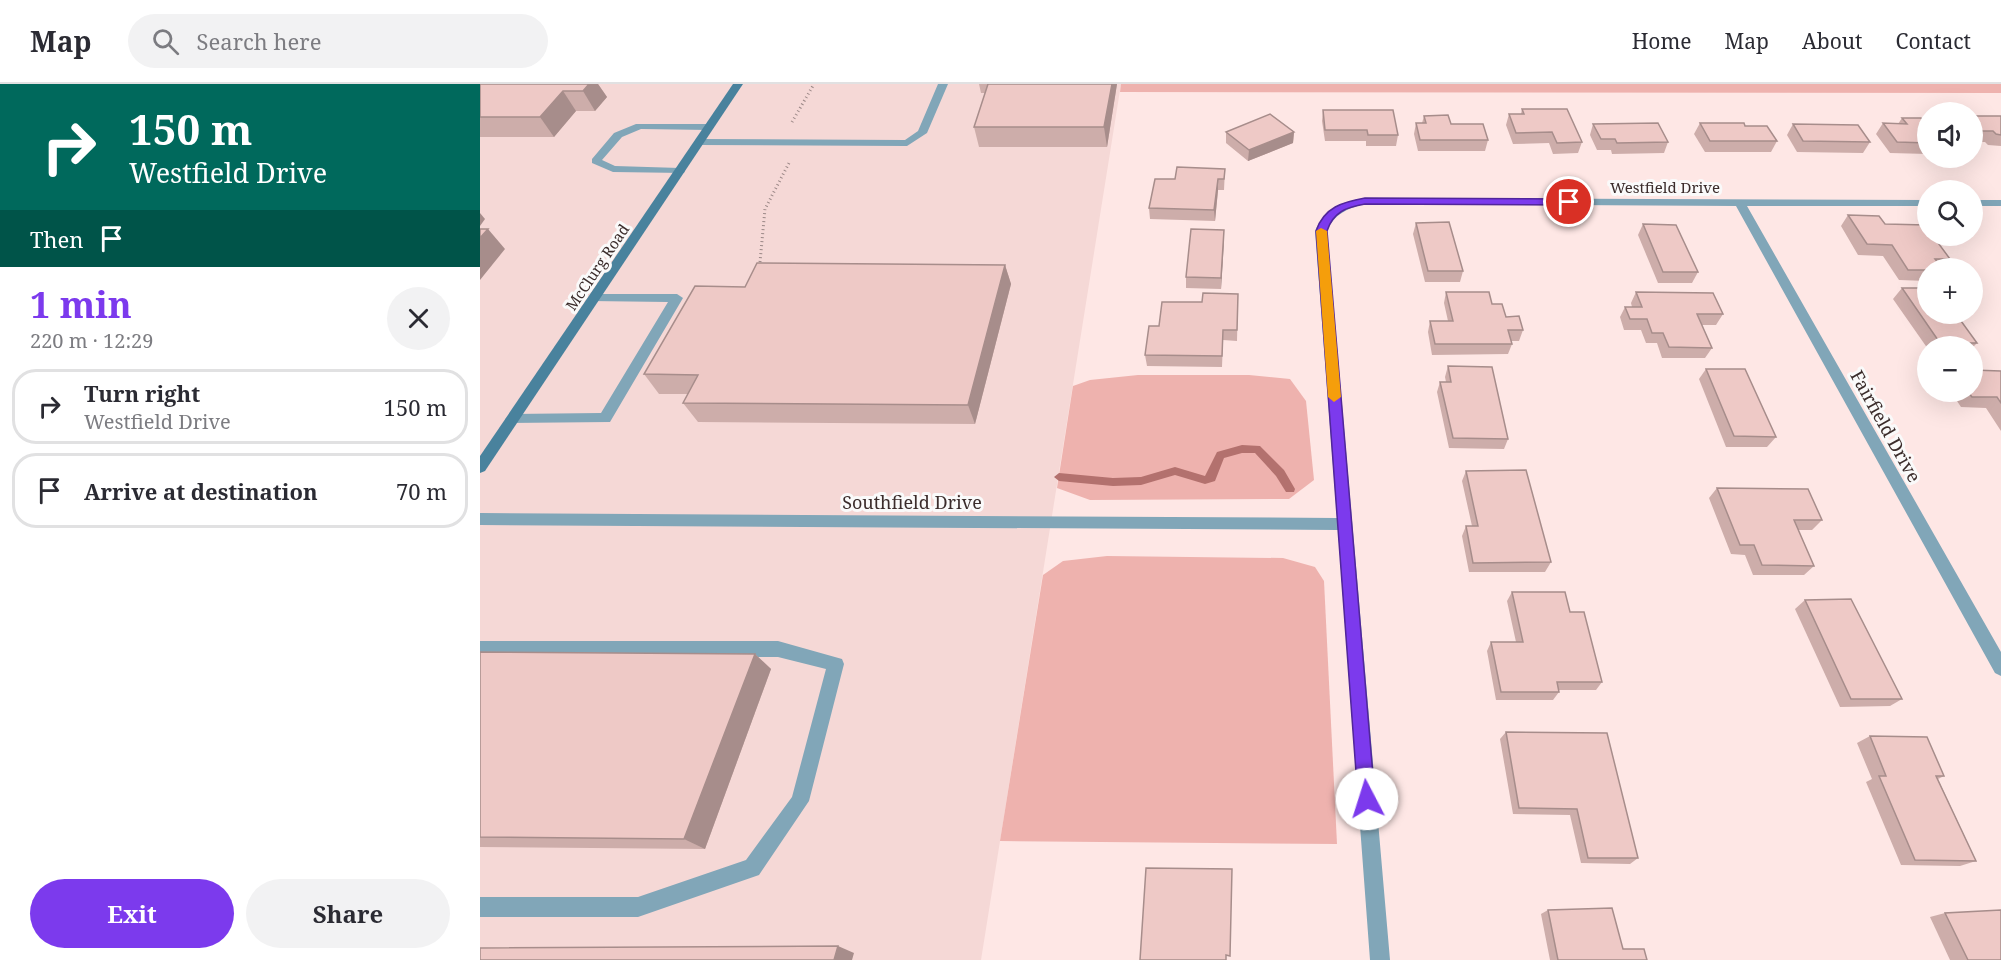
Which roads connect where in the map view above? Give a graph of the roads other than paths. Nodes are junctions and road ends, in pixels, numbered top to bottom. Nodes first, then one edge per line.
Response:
1 (738, 84) edge
2 (943, 84) edge
3 (709, 127) junction
4 (699, 142) junction
5 (680, 171) junction
6 (1739, 202) junction
7 (1917, 203) edge
8 (1983, 203) edge
9 (2001, 203) edge
10 (594, 298) junction
11 (512, 419) junction
12 (480, 467) edge
13 (480, 519) edge
14 (1344, 524) junction
15 (480, 649) edge
16 (2001, 668) edge
17 (480, 907) edge
18 (1380, 960) edge

1 - 3 street, McClurg Road
2 - 4 street
3 - 4 street, McClurg Road
3 - 5 street
4 - 5 street, McClurg Road
5 - 10 street, McClurg Road
6 - 7 street, Westfield Drive
6 - 14 street, Westfield Drive
6 - 16 street, Fairfield Drive
8 - 9 street
10 - 11 street, McClurg Road
10 - 11 street
11 - 12 street, McClurg Road
13 - 14 street, Southfield Drive
14 - 18 street
15 - 17 street

